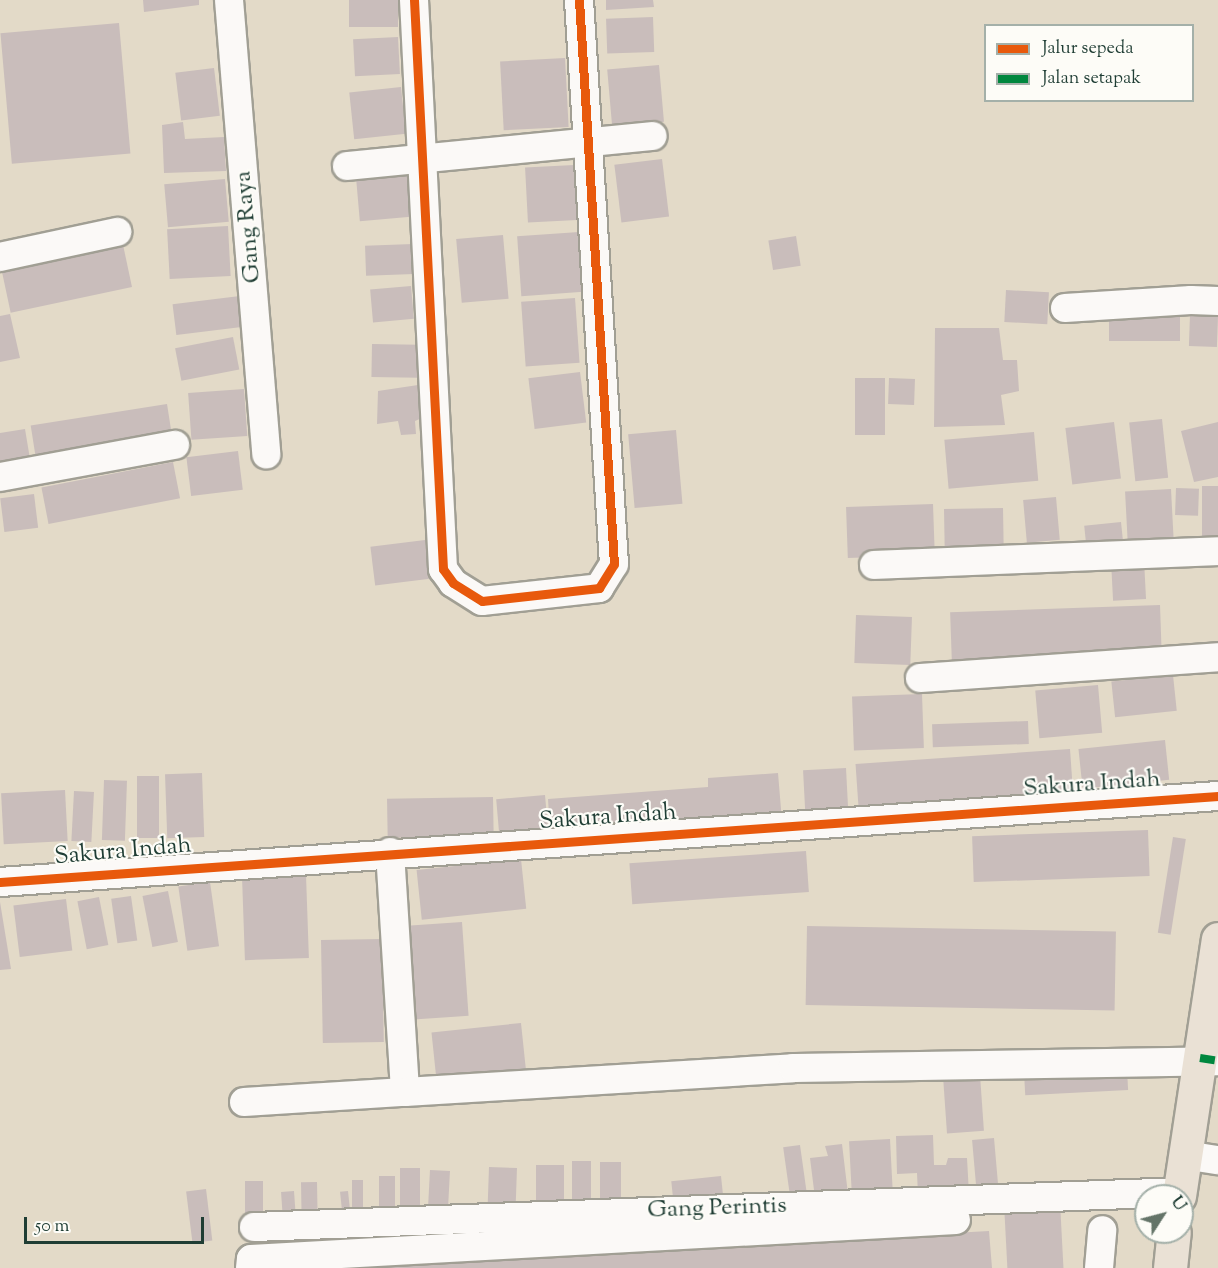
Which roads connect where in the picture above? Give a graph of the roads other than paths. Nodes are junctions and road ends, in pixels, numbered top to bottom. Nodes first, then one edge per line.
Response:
1 (229, 0) edge
2 (414, 0) edge
3 (579, 0) edge
4 (653, 136) dead end
5 (589, 142) junction
6 (425, 160) junction
7 (347, 166) dead end
8 (117, 232) dead end
9 (0, 257) edge
10 (1218, 302) edge
11 (1065, 308) dead end
12 (175, 445) dead end
13 (266, 454) dead end
14 (0, 477) edge
15 (1218, 551) edge
16 (874, 565) dead end
17 (1218, 657) edge
18 (920, 678) dead end
19 (1218, 796) edge
20 (390, 852) junction
21 (0, 882) edge
22 (1218, 939) edge
23 (1215, 976) edge
24 (1209, 1060) edge
25 (405, 1092) junction
26 (244, 1102) dead end
27 (1185, 1155) junction
28 (1218, 1160) edge
29 (1181, 1184) edge
30 (1134, 1196) edge
31 (995, 1218) dead end
32 (254, 1227) dead end
33 (1102, 1230) dead end
34 (1173, 1244) edge
35 (250, 1268) edge
36 (1099, 1268) edge
37 (1170, 1268) edge

1 - 13 street, Gang Raya
2 - 6 street
3 - 5 street
4 - 5 street
5 - 6 street
5 - 6 street
6 - 7 street
8 - 9 street
10 - 11 street
12 - 14 street
15 - 16 street
17 - 18 street
19 - 20 street, Sakura Indah
20 - 21 street, Sakura Indah
20 - 25 street
22 - 23 main road
23 - 24 main road
24 - 25 street
24 - 27 main road
25 - 26 street
27 - 28 street
27 - 29 main road
30 - 32 street, Gang Perintis
31 - 35 street
33 - 36 street
34 - 37 main road

